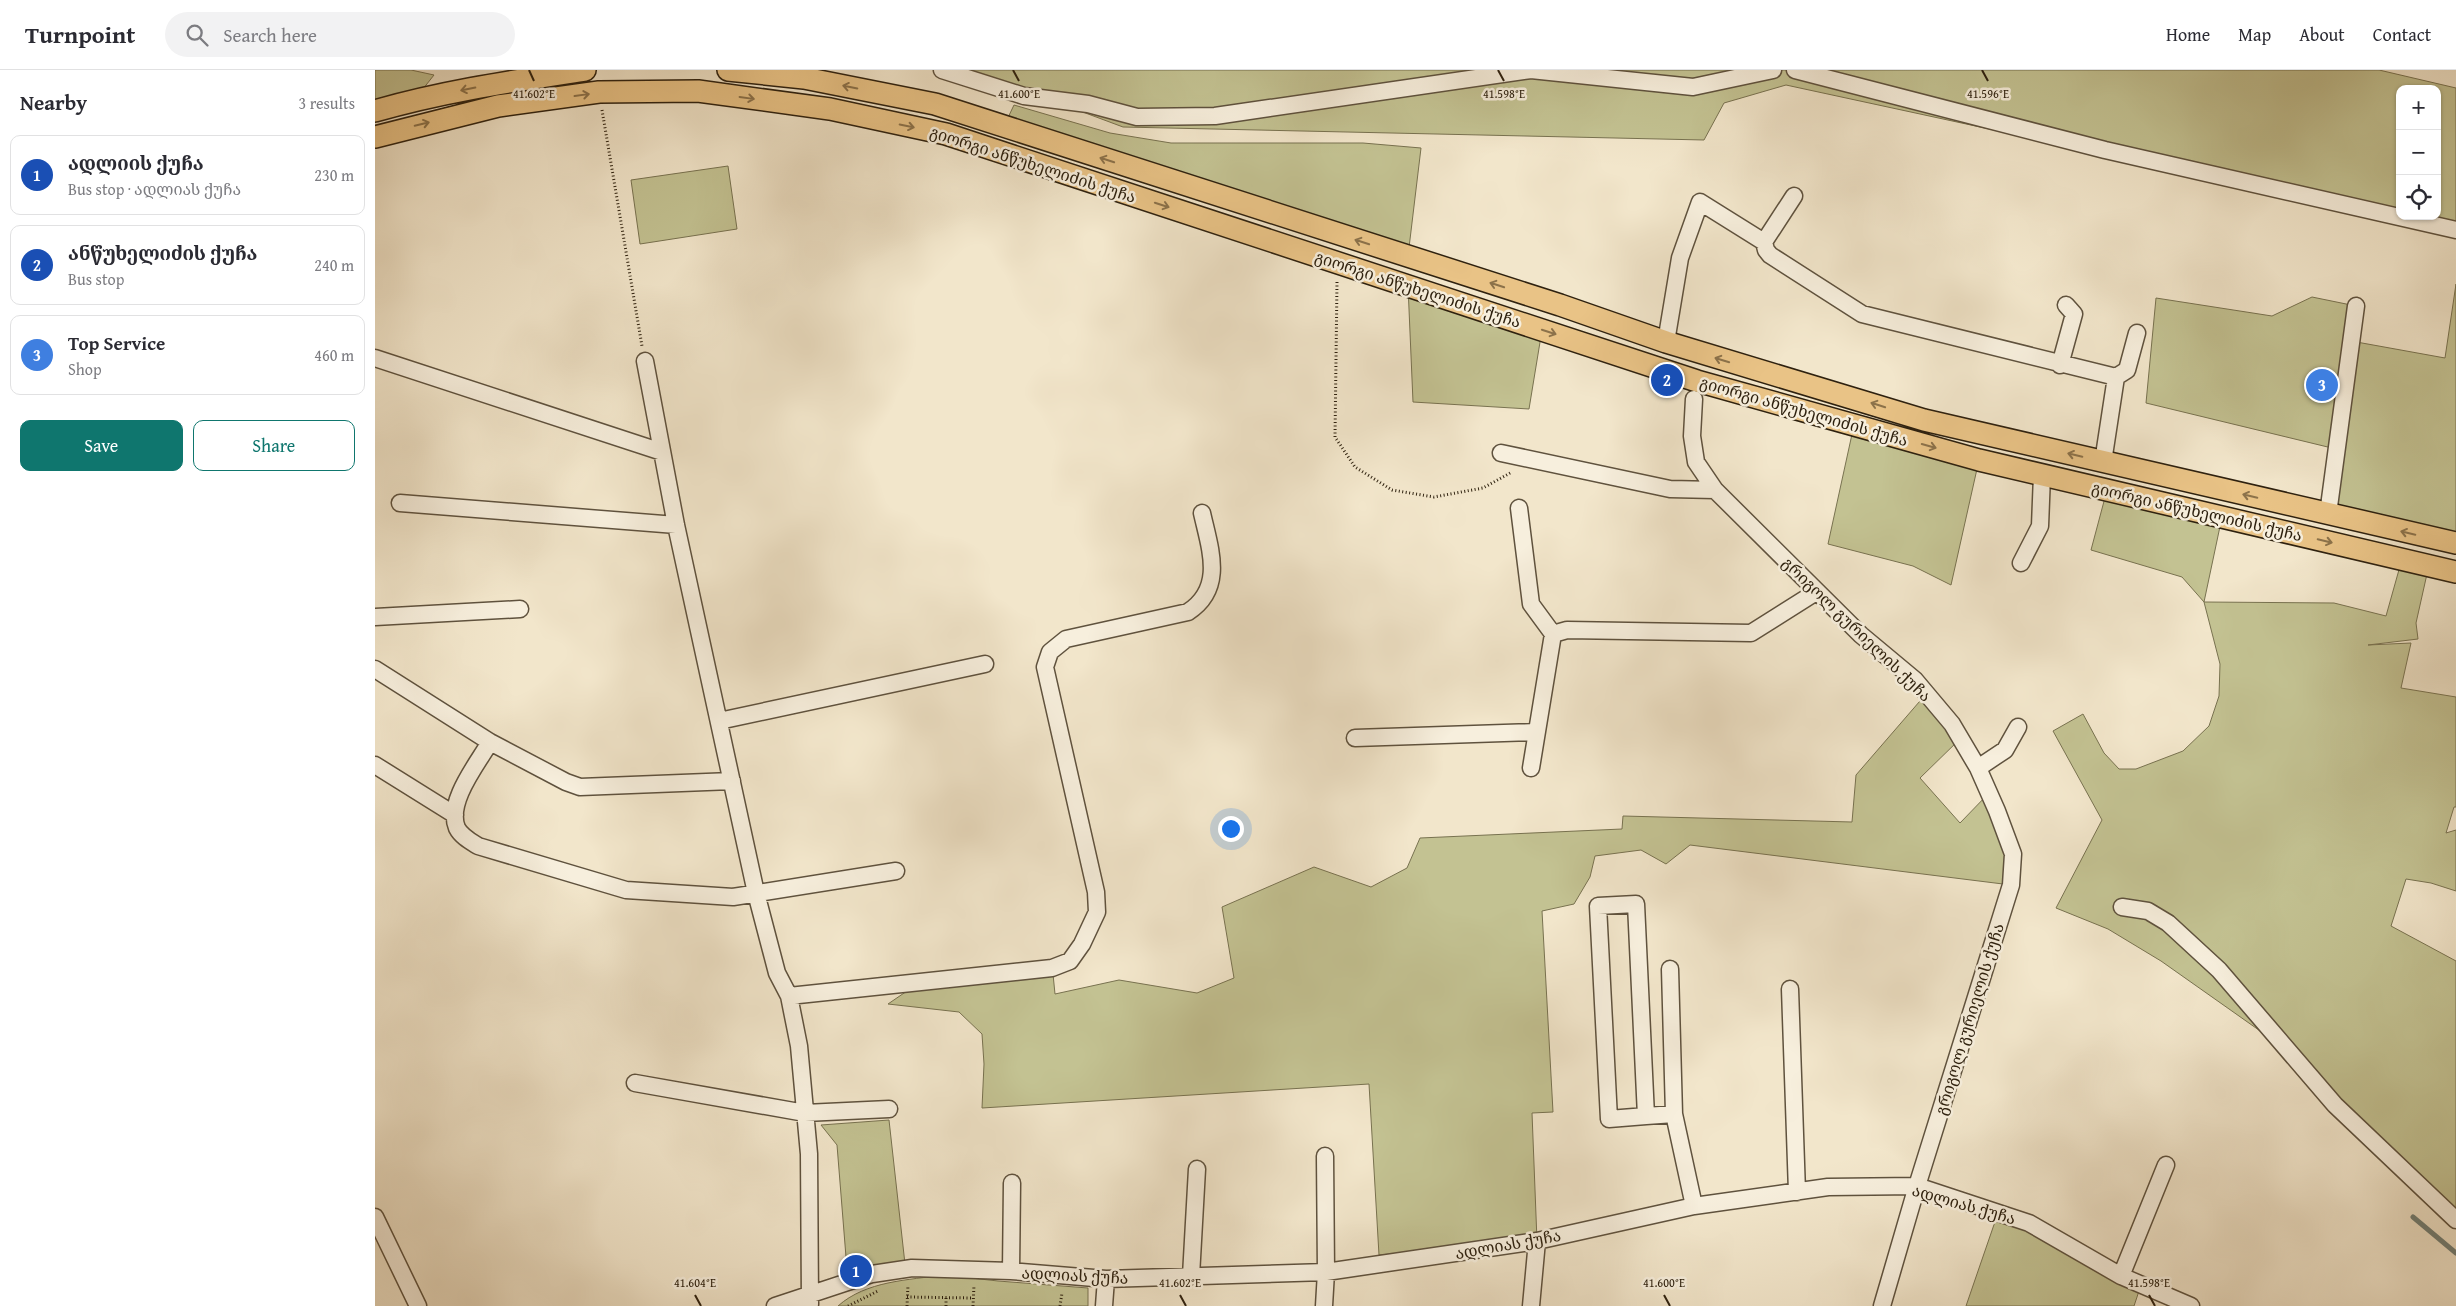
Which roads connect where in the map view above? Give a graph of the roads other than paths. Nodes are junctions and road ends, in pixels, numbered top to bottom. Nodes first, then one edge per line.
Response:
1 (585, 70) edge
2 (728, 70) edge
3 (942, 70) edge
4 (1773, 70) edge
5 (1795, 70) edge
6 (375, 111) edge
7 (375, 137) edge
8 (1794, 196) dead end
9 (2456, 230) edge
10 (1763, 242) junction
11 (2066, 305) dead end
12 (2355, 306) dead end
13 (2137, 333) dead end
14 (1666, 342) junction
15 (375, 358) edge
16 (645, 361) road end
17 (2060, 364) junction
18 (2116, 377) junction
19 (1694, 399) dead end
20 (662, 452) junction
21 (1501, 452) dead end
22 (2103, 462) junction
23 (2042, 475) junction
24 (1715, 490) junction
25 (400, 503) dead end
26 (1519, 508) dead end
27 (1202, 513) dead end
28 (2328, 514) junction
29 (676, 526) junction
30 (2456, 544) edge
31 (2021, 563) dead end
32 (2456, 572) edge
33 (1816, 592) junction
34 (520, 609) dead end
35 (375, 617) edge
36 (1553, 634) junction
37 (985, 664) dead end
38 (375, 669) edge
39 (719, 721) junction
40 (2019, 727) dead end
41 (1536, 732) junction
42 (1355, 738) dead end
43 (490, 742) junction
44 (375, 765) edge
45 (1531, 768) dead end
46 (1979, 768) junction
47 (732, 781) junction
48 (455, 816) junction
49 (896, 871) dead end
50 (756, 893) junction
51 (2122, 907) dead end
52 (1670, 969) dead end
53 (1790, 989) dead end
54 (789, 996) junction
55 (635, 1083) dead end
56 (889, 1109) dead end
57 (805, 1113) junction
58 (1674, 1114) junction
59 (1646, 1116) junction
60 (1325, 1156) dead end
61 (2166, 1165) dead end
62 (1197, 1169) dead end
63 (1013, 1183) dead end
64 (1917, 1186) junction
65 (1797, 1192) junction
66 (1694, 1206) junction
67 (375, 1218) edge
68 (2456, 1220) edge
69 (1537, 1242) junction
70 (1011, 1271) junction
71 (1326, 1272) junction
72 (1191, 1276) junction
73 (2121, 1276) junction
74 (1106, 1279) junction
75 (811, 1300) edge
76 (417, 1306) edge
77 (775, 1306) edge
78 (1103, 1306) edge
79 (1324, 1306) edge
80 (1531, 1306) edge
81 (1882, 1306) edge
82 (2191, 1306) edge

1 -> 6 main road
14 -> 2 main road, გიორგი ანწუხელიძის ქუჩა
3 - 4 street
5 - 9 street
7 -> 23 main road, გიორგი ანწუხელიძის ქუჩა
8 - 10 street
10 - 14 street
10 - 17 street
11 - 17 street
12 - 28 street
13 - 18 street
22 -> 14 main road, გიორგი ანწუხელიძის ქუჩა
15 - 20 street
16 - 20 street
17 - 18 street
18 - 22 street
19 - 24 street, გრიგოლ გურიელის ქუჩა
20 - 29 street
21 - 24 street
28 -> 22 main road, გიორგი ანწუხელიძის ქუჩა
23 - 31 street
23 -> 32 main road, გიორგი ანწუხელიძის ქუჩა
24 - 33 street, გრიგოლ გურიელის ქუჩა
25 - 29 street
26 - 36 street
27 - 54 street
30 -> 28 main road, გიორგი ანწუხელიძის ქუჩა
29 - 39 street
33 - 36 street
33 - 46 street, გრიგოლ გურიელის ქუჩა
34 - 35 street
36 - 41 street
37 - 39 street
38 - 43 street
39 - 47 street
40 - 46 street
41 - 42 street
41 - 45 street
43 - 47 street
43 - 48 street
44 - 48 street
46 - 64 street, გრიგოლ გურიელის ქუჩა
47 - 50 street
48 - 50 street
49 - 50 street
50 - 54 street
51 - 68 street
52 - 58 street
53 - 65 street
54 - 57 street
55 - 57 street
56 - 57 street
57 - 75 street
58 - 59 street
58 - 66 street
59 - 59 street
60 - 71 street
61 - 73 street
62 - 72 street
63 - 70 street
64 - 65 street, ადლიას ქუჩა
64 - 73 street, ადლიას ქუჩა
64 - 81 street, გრიგოლ გურიელის ქუჩა
65 - 66 street, ადლიას ქუჩა
66 - 69 street, ადლიას ქუჩა
67 - 76 street
69 - 71 street, ადლიას ქუჩა
69 - 80 street
70 - 74 street, ადლიას ქუჩა
70 - 75 street, ადლიას ქუჩა
71 - 72 street, ადლიას ქუჩა
71 - 79 street
72 - 74 street, ადლიას ქუჩა
73 - 82 street, ადლიას ქუჩა
74 - 78 street
75 - 77 street, ადლიას ქუჩა

